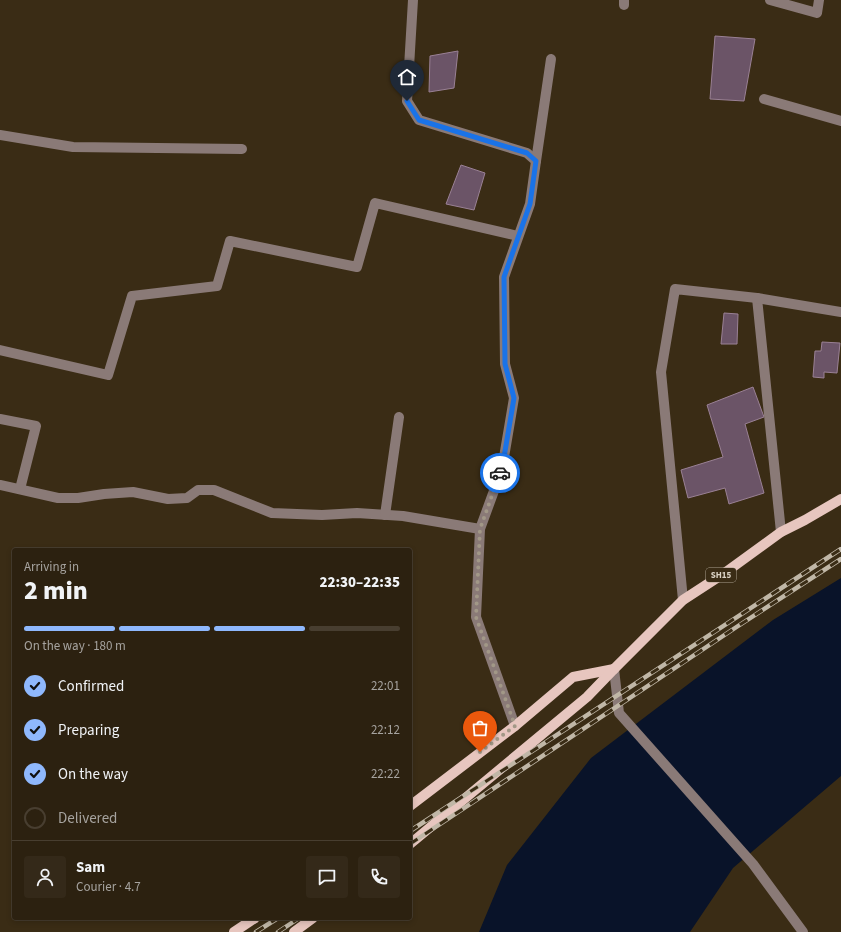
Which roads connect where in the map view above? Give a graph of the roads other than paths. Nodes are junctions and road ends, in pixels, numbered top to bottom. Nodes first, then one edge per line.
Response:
1 (413, 0) edge
2 (770, 0) edge
3 (818, 0) edge
4 (552, 59) dead end
5 (764, 99) dead end
6 (841, 120) edge
7 (0, 135) edge
8 (242, 149) dead end
9 (536, 161) junction
10 (518, 236) junction
11 (757, 298) junction
12 (841, 312) edge
13 (0, 350) edge
14 (399, 417) dead end
15 (0, 419) edge
16 (0, 485) edge
17 (20, 489) junction
18 (841, 499) edge
19 (385, 515) junction
20 (480, 529) junction
21 (781, 532) junction
22 (683, 600) junction
23 (614, 669) junction
24 (515, 726) junction
25 (412, 804) edge
26 (412, 842) edge
27 (252, 920) edge
28 (310, 920) edge
29 (234, 932) edge
30 (294, 932) edge
31 (803, 932) edge

1 - 9 street
2 - 3 street
4 - 9 street
5 - 6 street
7 - 8 street
9 - 10 street
10 - 13 street
10 - 20 street
11 - 12 street
11 - 21 street
11 - 22 street
14 - 19 street
15 - 17 street
16 - 17 street
17 - 19 street
18 - 21 main road, SH15
19 - 20 street
20 - 24 street
21 - 22 main road, SH15
22 - 23 main road, SH15
23 - 24 main road
23 - 26 main road
23 - 31 street
24 - 25 main road
27 - 29 main road
28 - 30 main road

